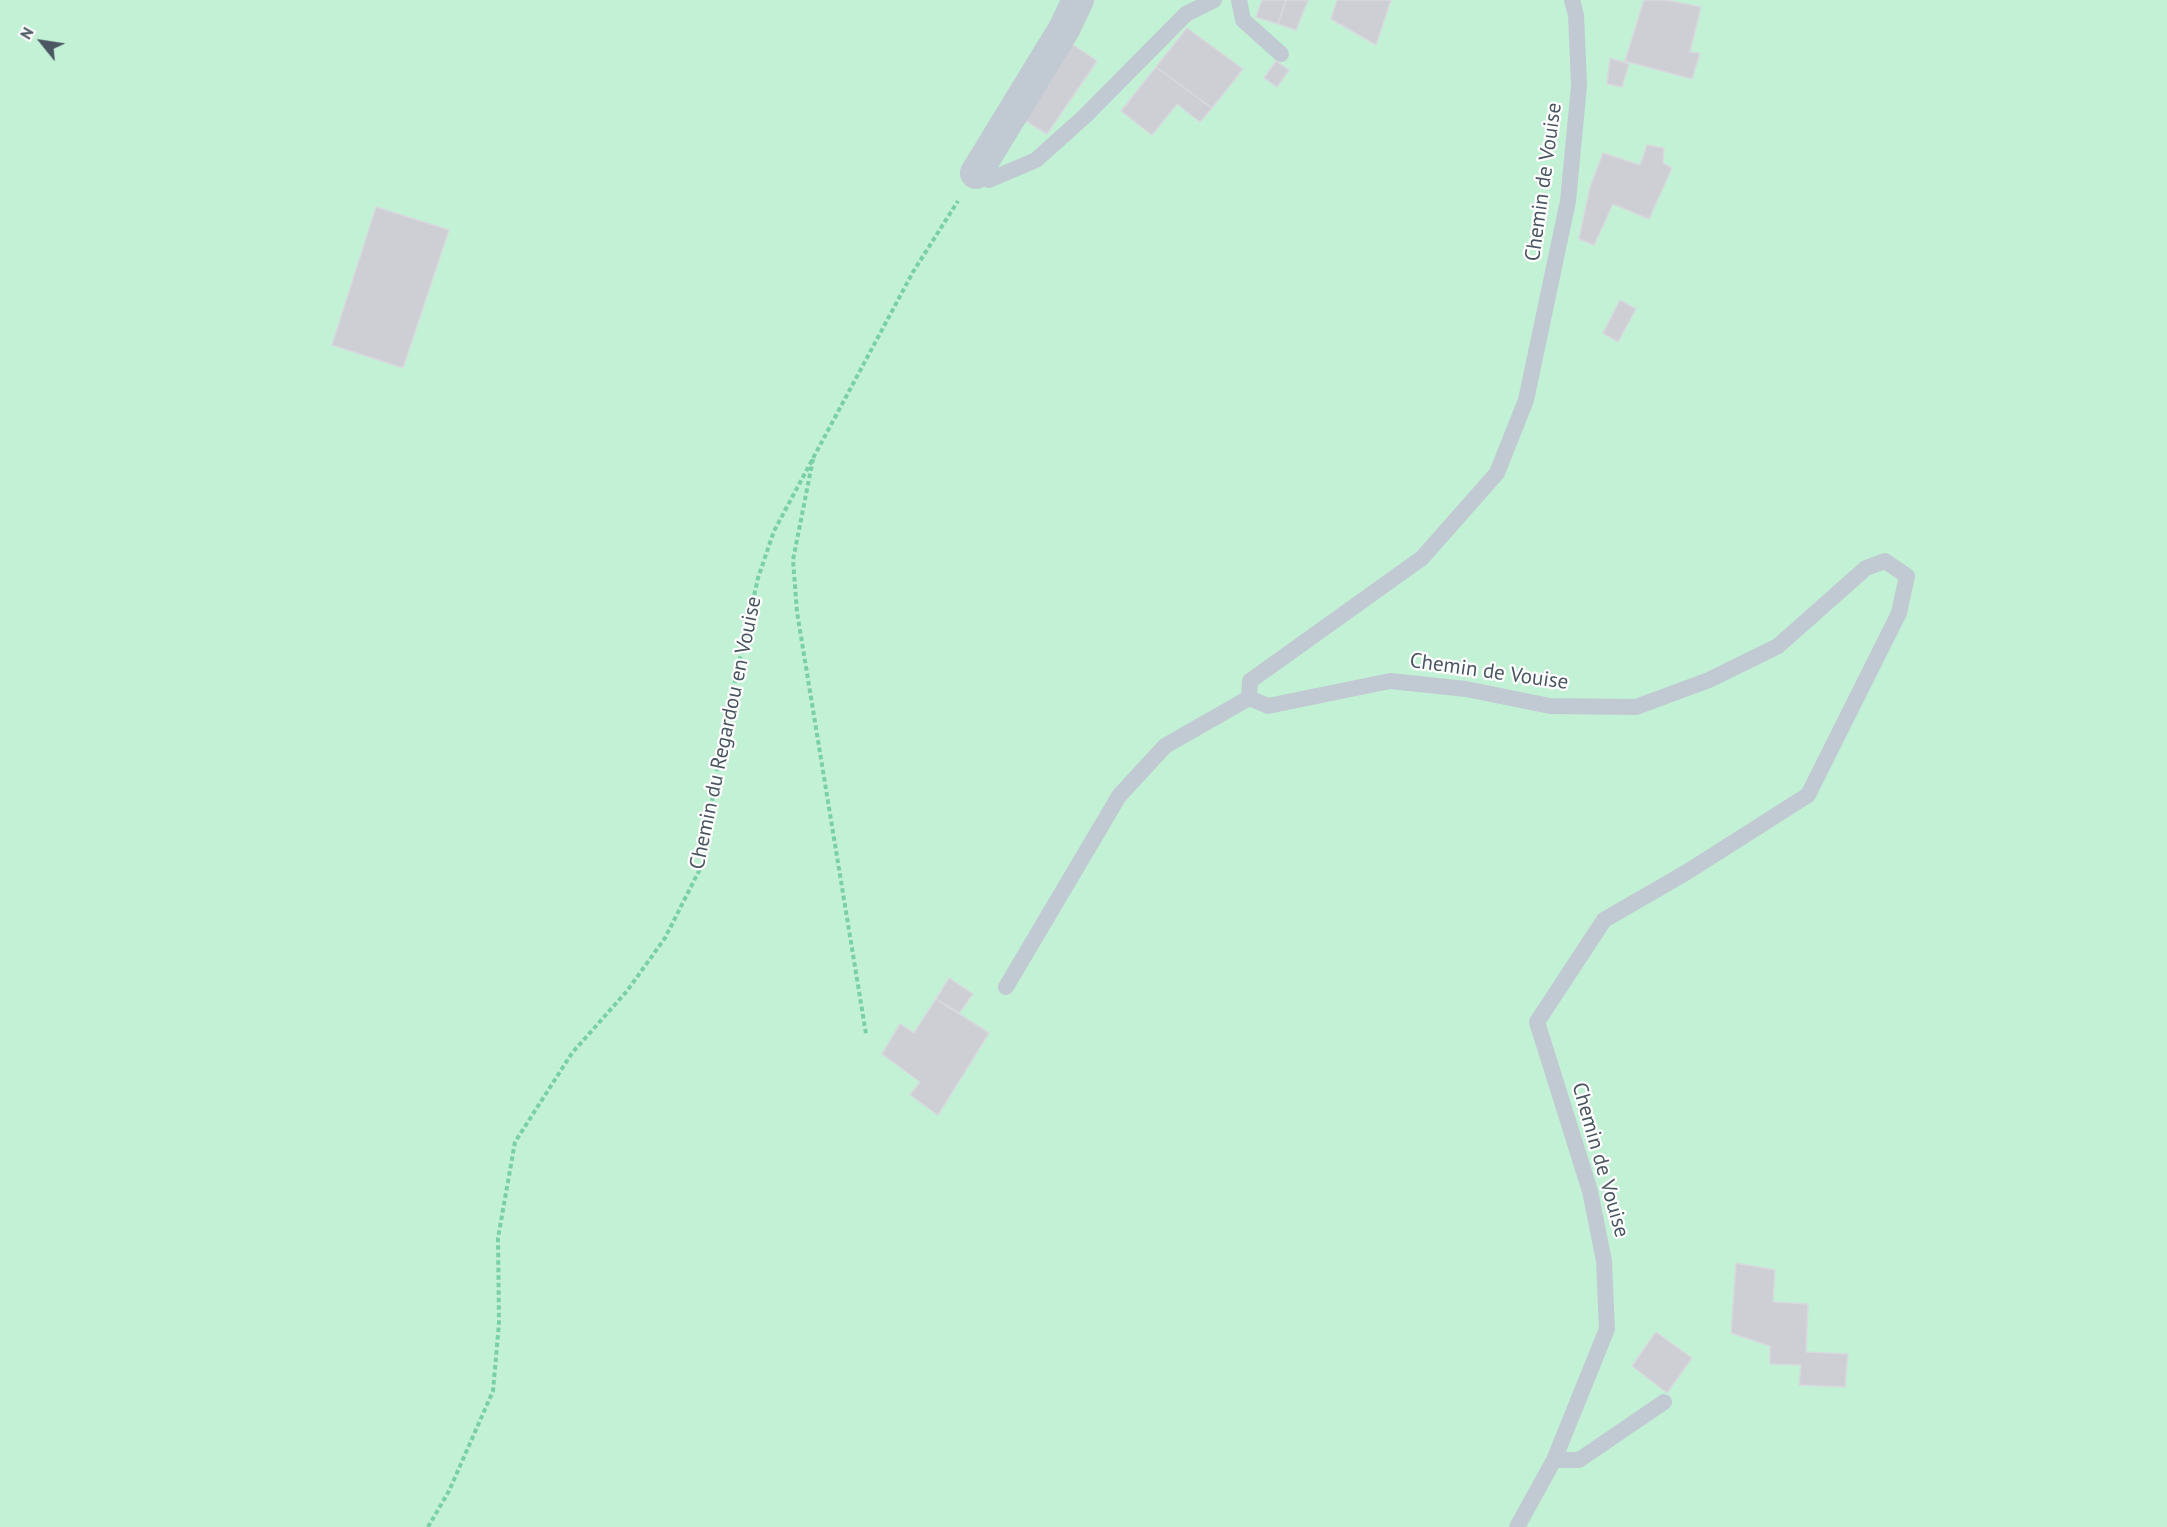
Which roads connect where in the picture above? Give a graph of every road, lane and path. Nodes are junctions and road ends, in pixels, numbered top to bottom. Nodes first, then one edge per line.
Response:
1 (1078, 0) edge
2 (1214, 0) edge
3 (1239, 0) edge
4 (1572, 0) edge
5 (1281, 54) dead end
6 (976, 173) junction
7 (814, 453) junction
8 (1249, 698) junction
9 (1006, 987) dead end
10 (866, 1034) dead end
11 (1664, 1402) dead end
12 (1554, 1460) junction
13 (428, 1527) edge
14 (1517, 1527) edge

1 - 6 street
2 - 6 lane
3 - 5 lane
4 - 8 lane, Chemin de Vouise
6 - 7 path, Chemin du Regardou en Vouise
7 - 10 path
7 - 13 path, Chemin du Regardou en Vouise
8 - 9 lane
8 - 12 lane, Chemin de Vouise
11 - 12 lane
12 - 14 lane, Chemin de Vouise

